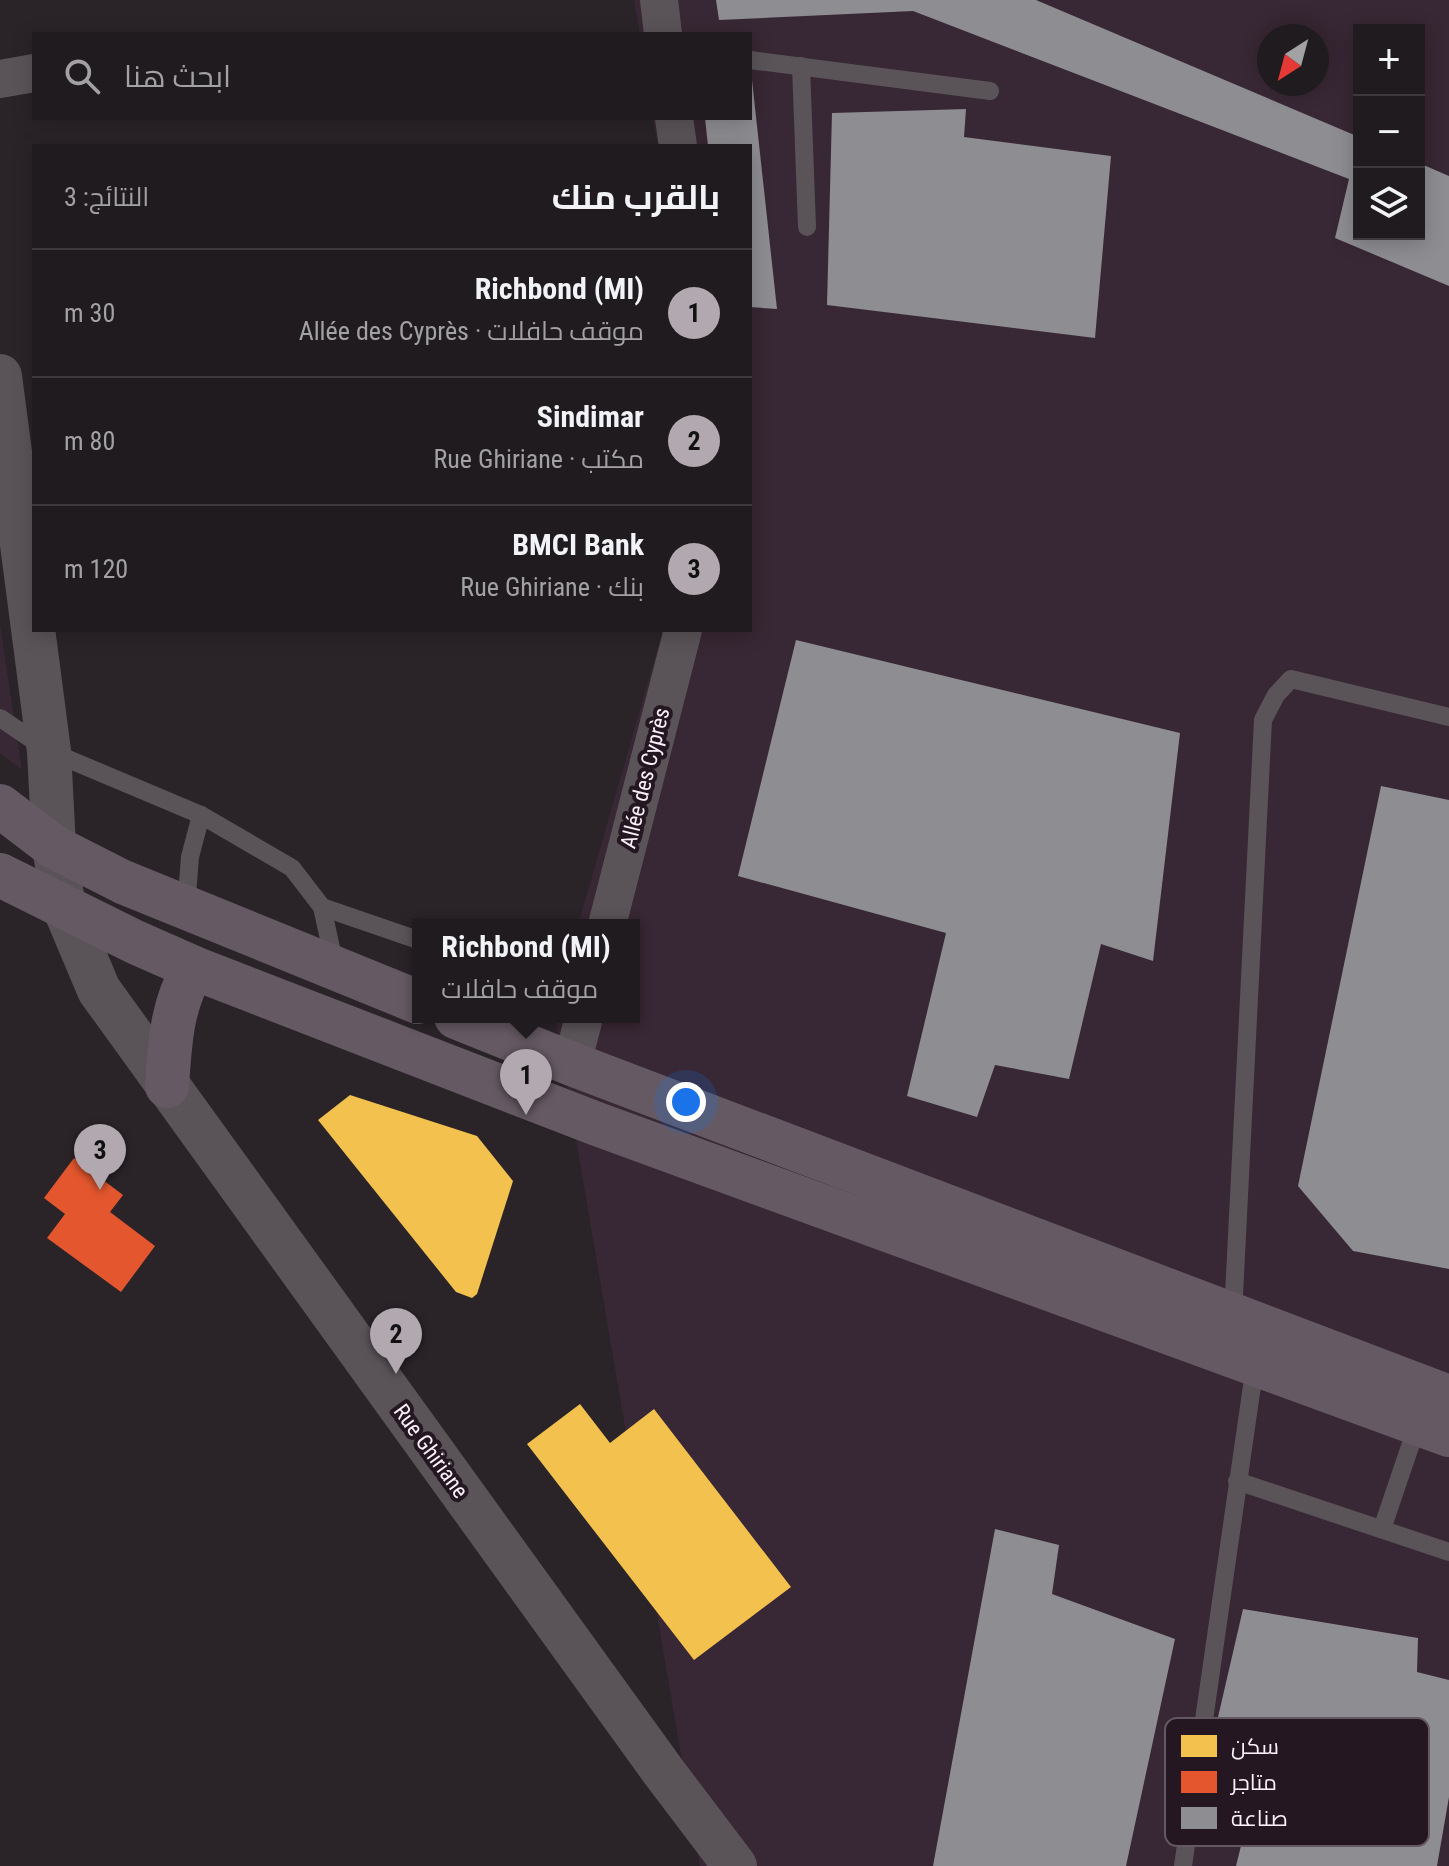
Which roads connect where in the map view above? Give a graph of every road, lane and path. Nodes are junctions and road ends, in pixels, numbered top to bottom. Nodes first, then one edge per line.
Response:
1 (659, 0) edge
2 (663, 32) edge
3 (752, 60) edge
4 (801, 66) junction
5 (32, 73) edge
6 (0, 79) edge
7 (990, 91) dead end
8 (674, 120) edge
9 (678, 144) edge
10 (807, 227) dead end
11 (1, 391) edge
12 (32, 624) edge
13 (33, 632) edge
14 (682, 632) edge
15 (1449, 717) edge
16 (0, 718) edge
17 (49, 751) junction
18 (0, 806) edge
19 (201, 815) junction
20 (54, 847) junction
21 (1, 877) edge
22 (64, 907) junction
23 (322, 907) junction
24 (186, 908) junction
25 (609, 919) edge
26 (412, 938) edge
27 (194, 968) junction
28 (335, 968) junction
29 (412, 1000) edge
30 (484, 1023) edge
31 (582, 1023) edge
32 (572, 1064) junction
33 (167, 1086) junction
34 (1233, 1315) junction
35 (1255, 1365) junction
36 (1439, 1418) edge
37 (1237, 1481) junction
38 (1382, 1529) junction
39 (1449, 1552) edge
40 (1204, 1718) edge
41 (1186, 1846) edge
42 (735, 1866) edge
43 (1183, 1866) edge

1 - 2 street
3 - 4 lane
4 - 7 lane
4 - 10 lane
5 - 6 street
8 - 9 street
11 - 12 street, Rue Ghiriane
13 - 17 street, Rue Ghiriane
14 - 25 street, Allée des Cyprès
15 - 34 lane
16 - 17 lane
17 - 19 lane
17 - 20 street, Rue Ghiriane
18 - 20 main road
19 - 23 lane
19 - 24 lane
20 - 21 street
20 - 22 street, Rue Ghiriane
20 - 24 main road
21 - 22 main road
22 - 27 main road
22 - 33 street, Rue Ghiriane
23 - 26 lane
23 - 28 lane
24 - 28 main road
27 - 33 main road
27 - 35 main road
28 - 29 main road
30 - 32 main road
31 - 32 street
32 - 34 main road
33 - 42 street, Rue Ghiriane
34 - 36 main road
35 - 36 main road
35 - 37 lane
36 - 38 lane
37 - 38 lane
37 - 40 lane
38 - 39 lane
41 - 43 lane

